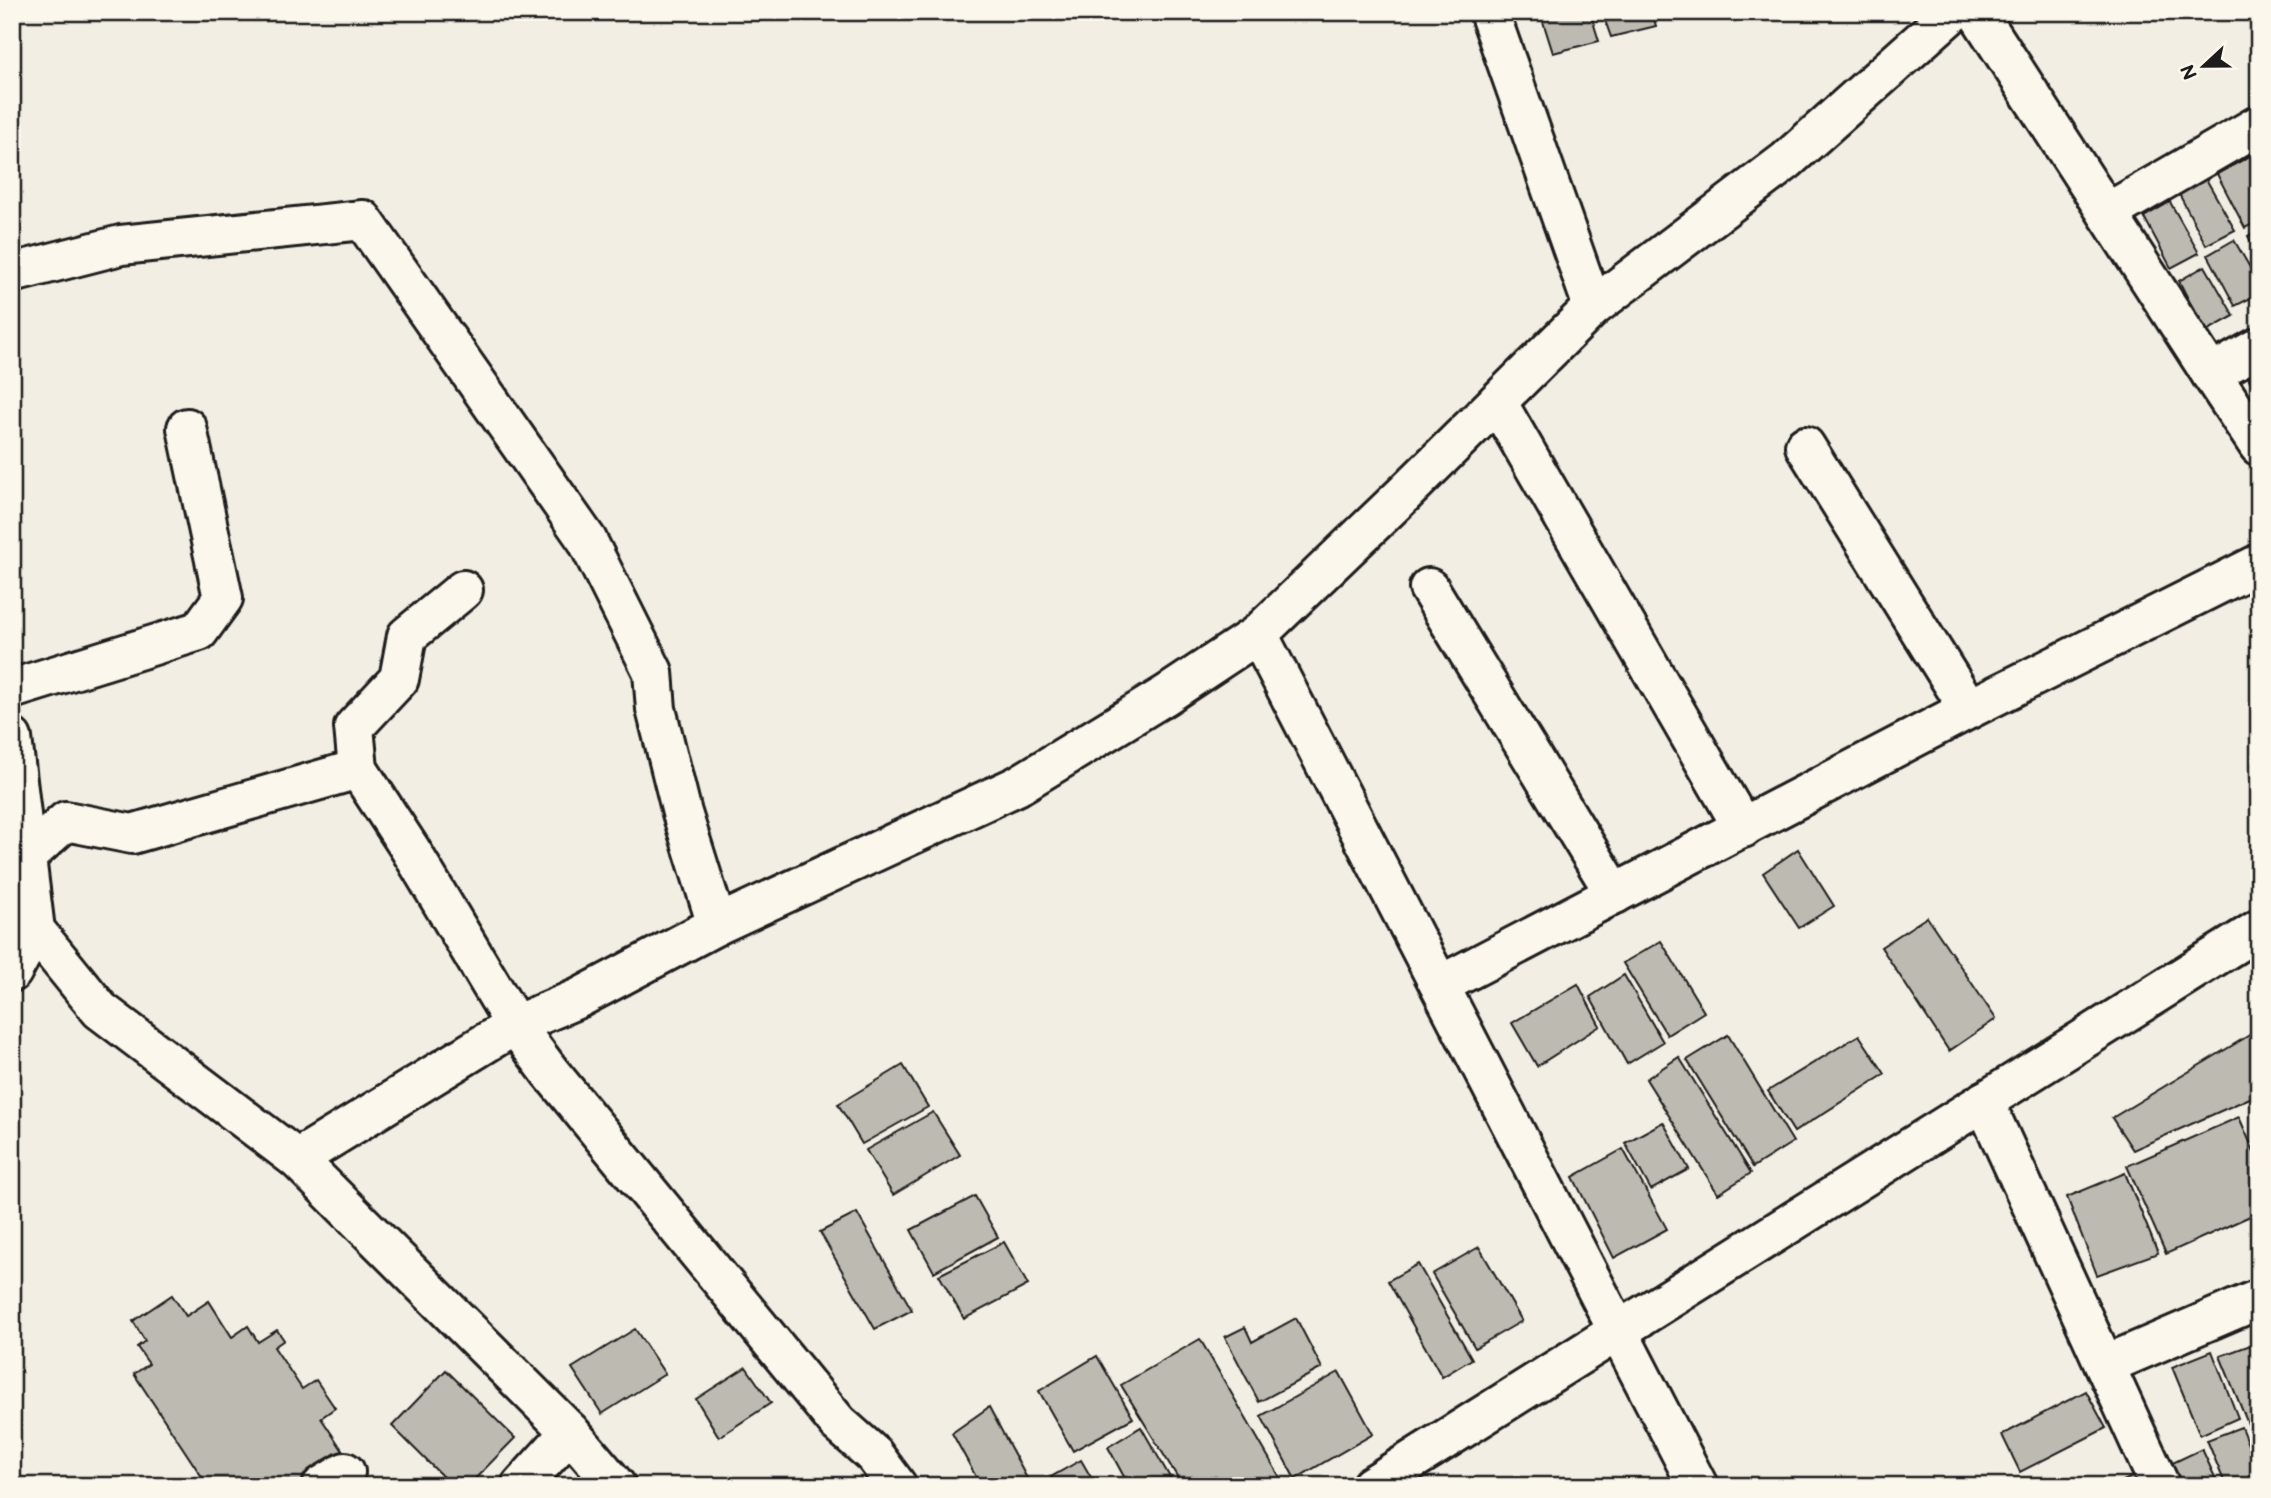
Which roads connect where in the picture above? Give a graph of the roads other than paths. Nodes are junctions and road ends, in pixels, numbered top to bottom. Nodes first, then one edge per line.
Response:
1 (1489, 12) edge
2 (1953, 12) edge
3 (1977, 12) edge
4 (2259, 125) edge
5 (2107, 213) junction
6 (12, 272) edge
7 (1593, 307) junction
8 (2259, 347) edge
9 (2211, 374) junction
10 (1497, 402) junction
11 (187, 428) dead end
12 (1805, 446) dead end
13 (2259, 446) edge
14 (2259, 564) edge
15 (1429, 587) dead end
16 (463, 590) dead end
17 (1258, 634) junction
18 (12, 689) edge
19 (1969, 709) junction
20 (12, 738) edge
21 (358, 769) junction
22 (1742, 828) junction
23 (26, 857) junction
24 (1615, 894) junction
25 (718, 925) junction
26 (2259, 929) edge
27 (36, 930) junction
28 (12, 972) edge
29 (1440, 985) junction
30 (514, 1025) junction
31 (1984, 1101) junction
32 (297, 1159) junction
33 (2259, 1299) edge
34 (1617, 1331) junction
35 (2105, 1365) junction
36 (570, 1432) junction
37 (521, 1486) edge
38 (616, 1486) edge
39 (897, 1486) edge
40 (1371, 1486) edge
41 (1698, 1486) edge
42 (2160, 1486) edge

1 - 7 street
2 - 7 street
3 - 5 street
4 - 5 street
5 - 9 street
6 - 25 street
7 - 10 street
8 - 9 street
9 - 13 street
10 - 17 street
10 - 22 street
11 - 18 street
12 - 19 street
14 - 19 street
15 - 24 street
16 - 21 street
17 - 25 street
17 - 29 street
19 - 22 street
20 - 23 street
21 - 23 street
21 - 30 street
22 - 24 street
23 - 27 street
24 - 29 street
25 - 30 street
26 - 31 street
27 - 28 street
27 - 32 street
29 - 34 street
30 - 32 street
30 - 39 street
31 - 34 street
31 - 35 street
32 - 36 street
33 - 35 street
34 - 40 street
34 - 41 street
35 - 42 street
36 - 37 street
36 - 38 street

